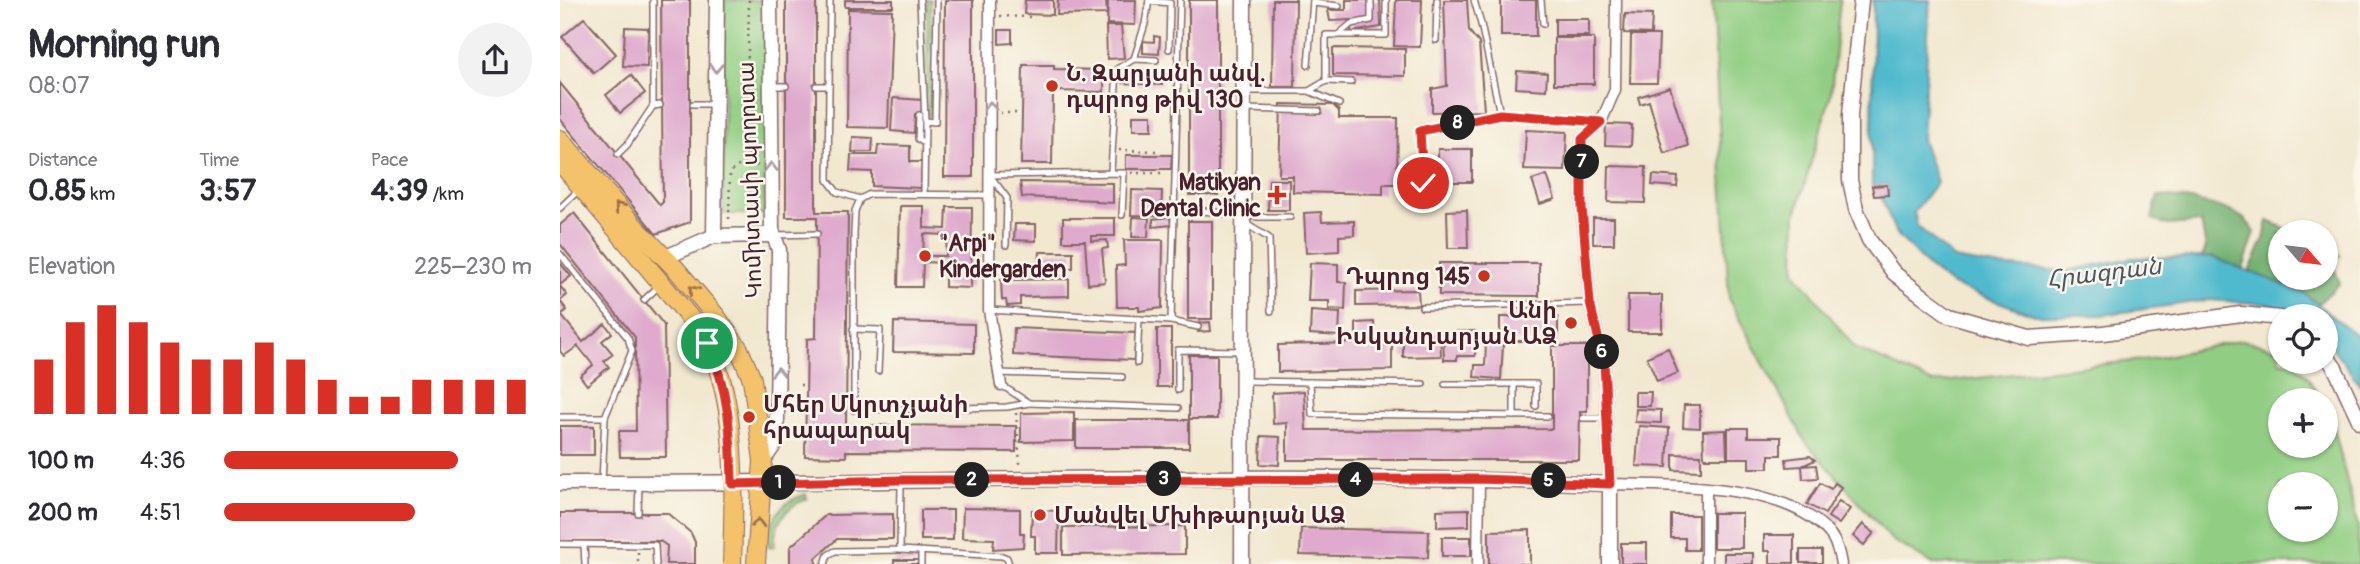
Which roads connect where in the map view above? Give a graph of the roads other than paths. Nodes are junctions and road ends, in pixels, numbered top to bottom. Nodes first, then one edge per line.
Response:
1 (653, 0) edge
2 (716, 0) edge
3 (770, 0) edge
4 (830, 0) edge
5 (920, 0) edge
6 (937, 0) edge
7 (990, 0) edge
8 (1180, 0) edge
9 (1244, 0) edge
10 (1371, 0) edge
11 (1386, 0) edge
12 (1437, 0) edge
13 (1474, 0) edge
14 (1541, 0) edge
15 (1616, 0) edge
16 (1861, 0) edge
17 (1149, 1) edge
18 (1313, 1) edge
19 (1339, 6) dead end
20 (1543, 24) dead end
21 (1310, 33) junction
22 (1338, 35) junction
23 (1326, 36) junction
24 (1436, 40) dead end
25 (1169, 49) dead end
26 (1134, 59) junction
27 (1156, 60) dead end
28 (1308, 65) dead end
29 (1326, 81) junction
30 (1350, 82) dead end
31 (816, 86) dead end
32 (829, 86) junction
33 (1244, 91) junction
34 (1309, 91) junction
35 (693, 104) dead end
36 (715, 104) junction
37 (1339, 104) dead end
38 (1244, 109) junction
39 (1319, 111) dead end
40 (1500, 114) junction
41 (919, 116) dead end
42 (925, 121) junction
43 (1601, 122) junction
44 (560, 139) edge
45 (924, 143) junction
46 (618, 154) dead end
47 (560, 162) edge
48 (1111, 171) junction
49 (989, 175) junction
50 (590, 177) junction
51 (1423, 183) dead end
52 (924, 194) junction
53 (989, 195) junction
54 (860, 199) junction
55 (560, 208) edge
56 (1175, 208) junction
57 (1122, 215) dead end
58 (1290, 217) dead end
59 (1243, 219) junction
60 (817, 234) dead end
61 (774, 235) junction
62 (714, 236) junction
63 (1006, 245) dead end
64 (560, 254) edge
65 (666, 257) junction
66 (991, 270) junction
67 (1063, 272) dead end
68 (662, 284) junction
69 (644, 300) dead end
70 (1590, 303) junction
71 (1422, 307) dead end
72 (989, 310) junction
73 (1271, 311) dead end
74 (2268, 317) edge
75 (1139, 319) junction
76 (1171, 321) junction
77 (1198, 327) dead end
78 (853, 329) junction
79 (1243, 351) junction
80 (1137, 363) dead end
81 (878, 371) dead end
82 (999, 373) junction
83 (2338, 374) edge
84 (1122, 377) dead end
85 (1242, 381) junction
86 (1310, 382) junction
87 (1423, 384) dead end
88 (1445, 384) dead end
89 (1514, 384) junction
90 (1001, 385) joint
91 (1178, 390) dead end
92 (1029, 403) junction
93 (1536, 406) dead end
94 (1178, 408) dead end
95 (890, 409) dead end
96 (900, 409) dead end
97 (1514, 416) junction
98 (1548, 416) dead end
99 (560, 417) edge
100 (605, 417) junction
101 (1583, 418) dead end
102 (1607, 418) junction
103 (2360, 422) edge
104 (763, 461) junction
105 (1242, 479) junction
106 (1479, 479) junction
107 (901, 480) junction
108 (560, 483) edge
109 (602, 483) junction
110 (760, 483) junction
111 (639, 484) junction
112 (732, 484) junction
113 (1610, 484) junction
114 (1706, 489) junction
115 (638, 513) dead end
116 (560, 544) edge
117 (584, 545) junction
118 (900, 550) junction
119 (922, 552) junction
120 (965, 554) junction
121 (585, 564) edge
122 (656, 564) edge
123 (732, 564) edge
124 (756, 564) edge
125 (825, 564) edge
126 (921, 564) edge
127 (965, 564) edge
128 (1009, 564) edge
129 (1242, 564) edge
130 (1478, 564) edge
131 (1610, 564) edge
132 (1706, 564) edge
133 (1841, 564) edge

1 - 46 lane
2 -> 36 street, Կոմիտասի պողոտա
61 -> 3 street, Կոմիտասի պողոտա
4 - 32 lane
5 - 42 lane
6 - 42 lane
49 -> 7 street
8 - 56 lane
9 - 33 street
10 - 22 lane
11 - 22 lane
12 - 24 lane
13 - 40 lane
14 - 20 lane
15 - 43 street
16 - 74 street
17 - 25 lane
17 - 26 lane
18 - 19 lane
18 - 21 lane
21 - 23 lane
21 - 28 lane
22 - 23 lane
23 - 29 lane
26 - 27 lane
26 - 48 lane
29 - 30 lane
29 - 34 lane
31 - 32 lane
32 - 54 lane
33 - 34 lane
33 - 38 street
34 - 37 lane
35 - 36 lane
36 - 62 street, Կոմիտասի պողոտա
38 - 39 lane
38 - 59 street
40 - 43 lane
40 - 51 lane
41 - 45 lane
42 - 45 lane
43 - 70 street
44 - 50 main road
45 - 52 lane
47 - 50 main road
48 - 49 lane
48 - 57 lane
49 - 53 street
49 - 63 lane
50 - 55 lane
65 -> 50 main road
50 - 68 main road
52 - 53 lane
52 - 54 lane
53 - 66 street
54 - 78 lane
56 - 59 lane
56 - 76 lane
58 - 59 lane
59 - 73 lane
59 - 79 street
60 - 61 lane
61 - 62 street
104 -> 61 street, Կոմիտասի պողոտա
62 - 65 street
64 - 100 lane
104 -> 65 main road
66 - 67 lane
66 - 72 street
68 - 69 lane
68 - 112 main road
70 - 71 lane
70 - 102 street
72 - 75 lane
72 - 82 street
75 - 76 lane
75 - 80 lane
76 - 77 lane
78 - 81 lane
78 - 95 lane
79 - 85 street
79 - 91 lane
82 - 84 lane
82 - 90 street
83 - 103 street
85 - 86 lane
85 - 105 street
86 - 87 lane
86 - 97 lane
88 - 89 lane
89 - 93 lane
89 - 97 lane
90 - 92 lane
92 - 94 lane
92 - 96 lane
97 - 98 lane
99 - 100 lane
100 - 109 lane
101 - 102 lane
102 - 113 street
104 - 110 main road, Կոմիտասի պողոտա
105 - 106 street
105 - 107 street
105 - 129 street
106 - 113 street
106 - 130 street
107 - 110 street
107 - 118 lane
108 - 109 street
109 - 111 street
110 - 112 street
124 -> 110 main road, Կոմիտասի պողոտա
111 - 112 street
111 - 115 lane
112 - 123 main road
113 - 114 street
113 - 131 street
114 - 132 street
114 - 133 street
116 - 117 lane
117 - 121 lane
117 - 122 lane
118 - 119 lane
118 - 125 lane
119 - 120 lane
119 - 126 lane
120 - 127 lane
120 - 128 lane

